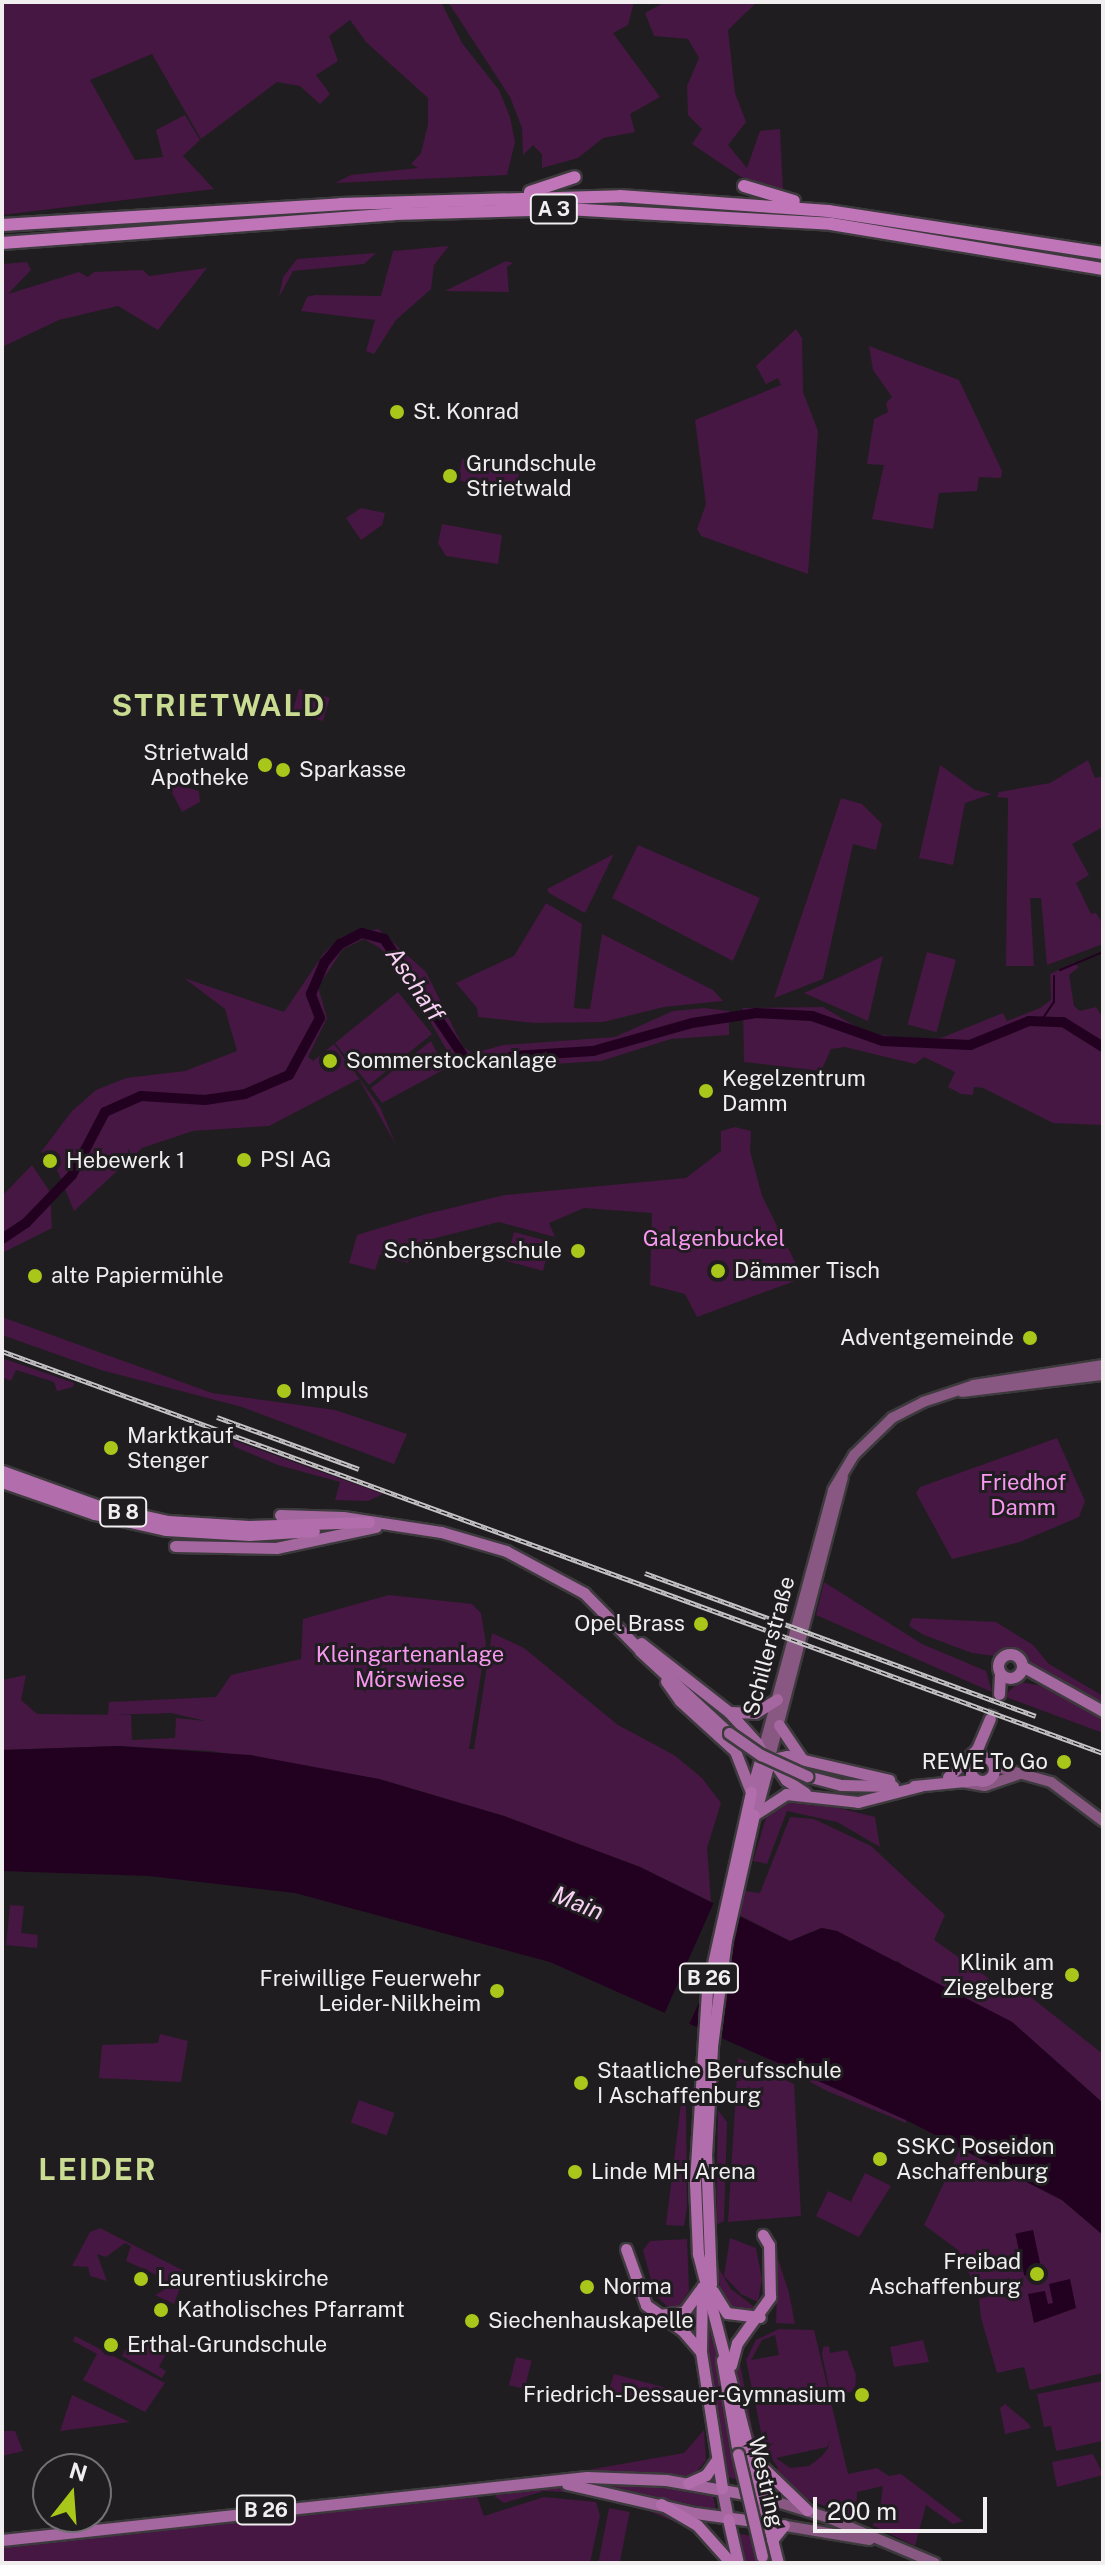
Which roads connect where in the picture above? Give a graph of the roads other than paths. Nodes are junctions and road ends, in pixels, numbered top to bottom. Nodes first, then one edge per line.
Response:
1 (575, 177) dead end
2 (744, 186) dead end
3 (515, 196) junction
4 (828, 211) junction
5 (2, 225) edge
6 (2, 243) edge
7 (1103, 253) edge
8 (1103, 269) edge
9 (1103, 1365) edge
10 (1103, 1375) edge
11 (955, 1392) junction
12 (2, 1471) edge
13 (843, 1474) junction
14 (2, 1482) edge
15 (280, 1515) dead end
16 (365, 1525) junction
17 (175, 1546) dead end
18 (537, 1567) junction
19 (626, 1634) junction
20 (644, 1654) junction
21 (660, 1668) junction
22 (1012, 1674) dead end
23 (777, 1699) junction
24 (1103, 1711) edge
25 (729, 1712) junction
26 (779, 1725) junction
27 (735, 1751) junction
28 (766, 1755) junction
29 (801, 1759) junction
30 (988, 1765) junction
31 (1017, 1773) junction
32 (972, 1775) junction
33 (954, 1779) junction
34 (915, 1784) junction
35 (751, 1792) junction
36 (810, 1795) junction
37 (754, 1815) junction
38 (1103, 1821) edge
39 (744, 1833) junction
40 (763, 2235) dead end
41 (703, 2247) junction
42 (631, 2249) dead end
43 (705, 2280) junction
44 (651, 2311) junction
45 (714, 2314) junction
46 (760, 2317) junction
47 (701, 2352) junction
48 (732, 2373) junction
49 (751, 2456) junction
50 (715, 2462) junction
51 (531, 2482) junction
52 (688, 2483) junction
53 (722, 2488) junction
54 (761, 2497) junction
55 (661, 2504) junction
56 (807, 2510) junction
57 (728, 2519) junction
58 (745, 2520) junction
59 (768, 2523) junction
60 (784, 2525) junction
61 (2, 2540) edge
62 (772, 2540) junction
63 (891, 2545) junction
64 (763, 2559) edge
65 (731, 2563) edge
66 (738, 2563) edge
67 (778, 2563) edge
68 (935, 2563) edge

1 - 3 highway
2 - 4 highway
3 - 4 highway, A 3
3 - 5 highway, A 3
4 - 7 highway, A 3
6 - 8 highway, A 3
9 - 11 main road, Schillerstraße
10 - 11 main road, Schillerstraße
11 - 13 main road, Schillerstraße
12 - 16 highway, B 8
13 - 23 main road, Schillerstraße
13 - 26 main road, Schillerstraße
14 - 16 highway, B 8
15 - 16 main road
16 - 17 main road
16 - 18 main road, B 8
18 - 19 main road, B 8
18 - 20 main road, B 8
19 - 20 main road, B 8
19 - 25 main road
20 - 21 main road, B 8
21 - 27 main road
21 - 34 main road, B 8, bridge
22 - 24 main road
23 - 25 main road
23 - 28 main road, Schillerstraße
25 - 28 main road
26 - 28 main road, Schillerstraße
26 - 29 main road
27 - 28 main road
27 - 35 main road
28 - 29 main road
28 - 35 main road, Schillerstraße
28 - 36 main road
28 - 37 main road, Schillerstraße
29 - 34 main road
30 - 31 main road
30 - 32 main road
30 - 32 main road
30 - 33 main road
31 - 33 main road
31 - 38 main road
32 - 33 main road
33 - 34 main road
34 - 36 main road
35 - 39 highway, Schillerstraße / B 26
36 - 37 main road
37 - 39 highway, Schillerstraße / B 26
39 - 41 highway, Westring / B 26
40 - 46 highway
41 - 43 highway, Westring / B 26
41 - 43 highway, Westring / B 26
42 - 44 highway
43 - 44 highway
43 - 45 highway, Westring
43 - 45 highway, Westring / B 26
43 - 46 highway
43 - 47 highway
44 - 47 highway
45 - 48 highway, B 26
45 - 64 highway, Westring, bridge
46 - 48 highway
47 - 50 highway
48 - 49 highway, B 26
49 - 54 highway
49 - 56 highway
50 - 52 highway
50 - 53 highway
51 - 52 main road, B 26
51 - 55 main road, B 26
51 - 61 main road, B 26
52 - 53 main road
53 - 54 main road
53 - 57 main road
54 - 56 main road
54 - 58 main road
54 - 59 main road
55 - 57 main road, B 26
55 - 65 highway
56 - 63 main road
57 - 58 main road, B 26
57 - 66 highway
58 - 59 main road
59 - 60 main road
59 - 62 highway
60 - 62 highway
60 - 63 main road
62 - 67 highway
63 - 68 main road

